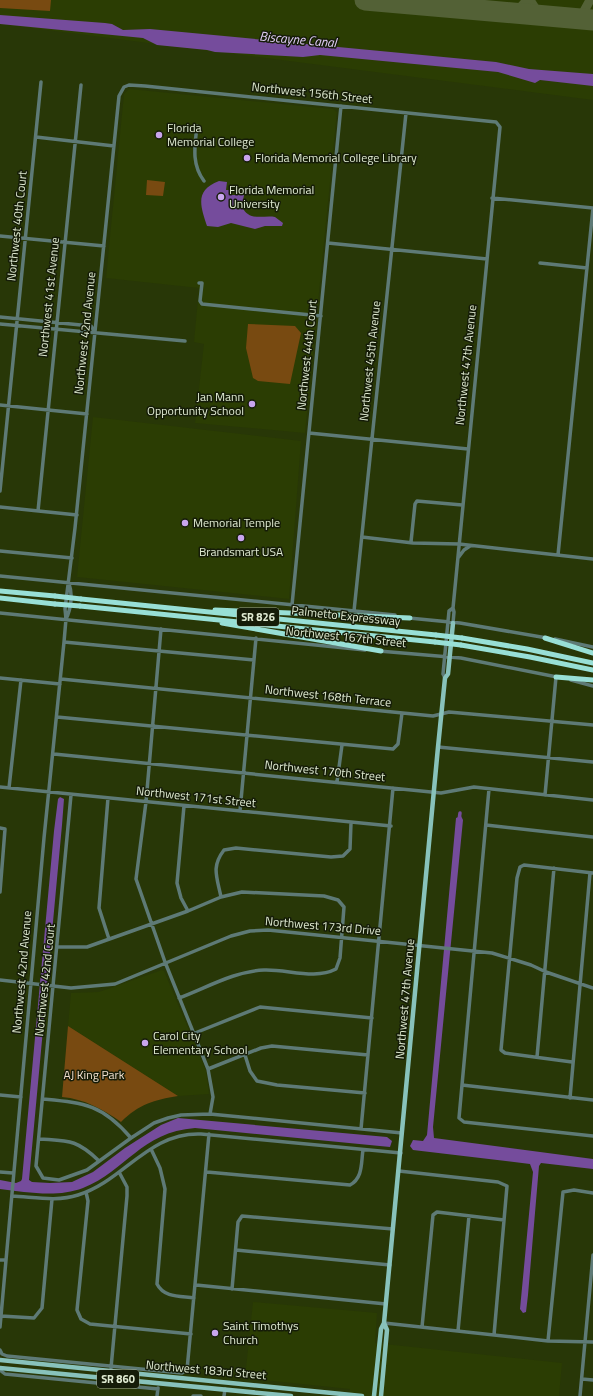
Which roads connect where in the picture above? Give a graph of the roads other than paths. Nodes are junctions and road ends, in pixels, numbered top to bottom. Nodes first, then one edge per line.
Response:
1 (41, 82) dead end
2 (81, 85) dead end
3 (124, 87) joint
4 (341, 106) junction
5 (406, 113) junction
6 (499, 124) joint
7 (197, 126) dead end
8 (36, 137) junction
9 (74, 142) junction
10 (114, 146) junction
11 (204, 181) dead end
12 (492, 198) junction
13 (593, 208) edge
14 (0, 236) edge
15 (26, 239) junction
16 (65, 243) junction
17 (328, 243) junction
18 (104, 246) junction
19 (392, 249) junction
20 (487, 259) junction
21 (540, 263) dead end
22 (587, 268) junction
23 (199, 282) dead end
24 (321, 316) junction
25 (0, 317) edge
26 (18, 319) junction
27 (57, 323) junction
28 (0, 324) edge
29 (17, 326) junction
30 (56, 330) junction
31 (95, 332) junction
32 (185, 341) dead end
33 (0, 405) edge
34 (9, 406) junction
35 (48, 410) junction
36 (87, 414) junction
37 (309, 433) junction
38 (372, 439) junction
39 (468, 449) junction
40 (2, 457) edge
41 (0, 491) edge
42 (462, 505) junction
43 (0, 507) edge
44 (38, 511) junction
45 (77, 515) junction
46 (362, 537) junction
47 (411, 542) junction
48 (458, 544) junction
49 (471, 546) junction
50 (0, 551) edge
51 (558, 555) junction
52 (72, 558) junction
53 (593, 559) edge
54 (457, 561) junction
55 (0, 576) edge
56 (69, 584) junction
57 (0, 591) edge
58 (0, 598) edge
59 (292, 606) junction
60 (452, 608) junction
61 (199, 611) junction
62 (354, 611) junction
63 (0, 613) edge
64 (410, 618) junction
65 (66, 619) junction
66 (205, 619) junction
67 (447, 622) junction
68 (454, 623) junction
69 (162, 629) junction
70 (256, 638) junction
71 (545, 638) junction
72 (64, 642) junction
73 (593, 647) edge
74 (160, 650) junction
75 (381, 651) junction
76 (593, 653) edge
77 (444, 656) junction
78 (450, 656) junction
79 (254, 660) junction
80 (593, 663) edge
81 (593, 670) edge
82 (556, 677) junction
83 (0, 678) edge
84 (445, 678) junction
85 (61, 679) junction
86 (21, 680) junction
87 (593, 680) edge
88 (60, 684) junction
89 (593, 686) edge
90 (156, 688) junction
91 (250, 698) junction
92 (402, 713) junction
93 (442, 714) junction
94 (57, 717) junction
95 (552, 722) junction
96 (593, 726) edge
97 (152, 727) junction
98 (246, 736) junction
99 (342, 745) junction
100 (438, 747) junction
101 (54, 754) junction
102 (549, 758) junction
103 (593, 762) edge
104 (149, 764) junction
105 (243, 773) junction
106 (337, 782) junction
107 (0, 787) edge
108 (9, 788) junction
109 (393, 788) junction
110 (490, 789) junction
111 (50, 792) junction
112 (434, 792) junction
113 (71, 795) junction
114 (545, 795) junction
115 (108, 798) junction
116 (593, 800) edge
117 (146, 802) junction
118 (184, 806) junction
119 (240, 811) junction
120 (351, 823) junction
121 (486, 825) junction
122 (391, 826) junction
123 (0, 828) edge
124 (593, 837) edge
125 (554, 868) junction
126 (592, 873) edge
127 (0, 892) edge
128 (221, 897) junction
129 (188, 911) junction
130 (152, 924) junction
131 (342, 937) junction
132 (109, 940) junction
133 (380, 940) junction
134 (420, 945) junction
135 (58, 946) junction
136 (474, 951) junction
137 (510, 958) junction
138 (165, 962) junction
139 (546, 972) junction
140 (0, 980) edge
141 (32, 983) junction
142 (580, 984) junction
143 (53, 985) junction
144 (593, 988) edge
145 (179, 998) junction
146 (372, 1018) junction
147 (195, 1033) junction
148 (245, 1055) junction
149 (368, 1055) junction
150 (537, 1057) junction
151 (572, 1062) junction
152 (208, 1069) junction
153 (462, 1085) junction
154 (365, 1093) junction
155 (0, 1095) edge
156 (21, 1097) junction
157 (570, 1098) junction
158 (43, 1099) junction
159 (593, 1100) edge
160 (210, 1114) junction
161 (361, 1129) junction
162 (402, 1133) junction
163 (209, 1134) junction
164 (593, 1136) edge
165 (40, 1138) junction
166 (131, 1138) junction
167 (150, 1149) junction
168 (363, 1150) junction
169 (400, 1153) junction
170 (98, 1160) junction
171 (399, 1171) junction
172 (0, 1172) edge
173 (119, 1172) junction
174 (207, 1172) junction
175 (13, 1173) junction
176 (86, 1192) junction
177 (12, 1193) junction
178 (593, 1193) edge
179 (52, 1199) junction
180 (469, 1216) junction
181 (504, 1220) junction
182 (393, 1229) junction
183 (236, 1250) junction
184 (593, 1255) edge
185 (0, 1260) edge
186 (6, 1260) junction
187 (390, 1265) junction
188 (592, 1266) edge
189 (196, 1285) junction
190 (232, 1289) junction
191 (194, 1298) junction
192 (386, 1304) junction
193 (588, 1304) junction
194 (593, 1305) edge
195 (1, 1316) junction
196 (384, 1323) junction
197 (0, 1327) edge
198 (115, 1327) junction
199 (422, 1327) junction
200 (458, 1331) junction
201 (191, 1334) junction
202 (494, 1335) junction
203 (548, 1341) junction
204 (585, 1342) junction
205 (593, 1342) edge
206 (0, 1350) edge
207 (0, 1360) edge
208 (0, 1369) edge
209 (111, 1369) junction
210 (125, 1373) junction
211 (170, 1377) junction
212 (100, 1378) junction
213 (111, 1379) junction
214 (582, 1379) junction
215 (593, 1380) edge
216 (158, 1383) junction
217 (110, 1384) junction
218 (277, 1387) junction
219 (289, 1388) junction
220 (158, 1389) junction
221 (225, 1389) junction
222 (265, 1394) junction
223 (277, 1395) junction
224 (157, 1396) edge
225 (193, 1396) edge
226 (201, 1396) edge
227 (224, 1396) edge
228 (291, 1396) edge
229 (362, 1396) edge
230 (374, 1396) edge
231 (381, 1396) edge
232 (580, 1396) edge

1 - 8 street, Northwest 40th Court
2 - 9 street, Northwest 41st Avenue
3 - 4 street, Northwest 156th Street
3 - 10 street, Northwest 42nd Avenue
4 - 5 street, Northwest 156th Street
4 - 17 street, Northwest 44th Court
5 - 6 street, Northwest 156th Street
5 - 19 street, Northwest 45th Avenue
6 - 12 street, Northwest 47th Avenue
7 - 11 street
8 - 9 street
8 - 15 street, Northwest 40th Court
9 - 10 street
9 - 16 street, Northwest 41st Avenue
10 - 18 street, Northwest 42nd Avenue
12 - 13 street
12 - 20 street, Northwest 47th Avenue
13 - 22 street
14 - 15 street
15 - 16 street
15 - 26 street, Northwest 40th Court
16 - 18 street
16 - 27 street, Northwest 41st Avenue
17 - 19 street
17 - 24 street, Northwest 44th Court
18 - 31 street, Northwest 42nd Avenue
19 - 20 street
19 - 38 street, Northwest 45th Avenue
20 - 39 street, Northwest 47th Avenue
21 - 22 street
22 - 51 street
23 - 24 street
24 - 37 street, Northwest 44th Court
25 - 26 street
26 - 27 street
26 - 29 street, Northwest 40th Court
27 - 30 street, Northwest 41st Avenue
27 - 31 street
28 - 29 street
29 - 30 street
29 - 34 street, Northwest 40th Court
30 - 31 street
30 - 35 street, Northwest 41st Avenue
31 - 32 street
31 - 36 street, Northwest 42nd Avenue
33 - 34 street
34 - 35 street
34 - 40 street, Northwest 40th Court
35 - 36 street
35 - 44 street, Northwest 41st Avenue
36 - 45 street, Northwest 42nd Avenue
37 - 38 street
37 - 59 street, Northwest 44th Court
38 - 39 street
38 - 46 street, Northwest 45th Avenue
39 - 42 street, Northwest 47th Avenue
40 - 41 street, Northwest 40th Court
42 - 47 street
42 - 48 street, Northwest 47th Avenue
43 - 44 street
44 - 45 street
45 - 52 street, Northwest 42nd Avenue
46 - 47 street
46 - 62 street, Northwest 45th Avenue
47 - 48 street
48 - 49 street
48 - 54 street, Northwest 47th Avenue
49 - 51 street
49 - 54 street
50 - 52 street
51 - 53 street
52 - 56 street, Northwest 42nd Avenue
54 - 60 street, Northwest 47th Avenue
55 - 56 street
56 - 59 street
56 - 65 street, Northwest 42nd Avenue
57 - 61 highway, Palmetto Expressway / SR 826, bridge
58 - 66 highway, Palmetto Expressway / SR 826, bridge
59 - 62 street
60 - 67 street, Northwest 47th Avenue
60 - 68 street, Northwest 47th Avenue
61 - 64 highway
61 - 80 highway, Palmetto Expressway / SR 826, bridge
62 - 64 street
63 - 65 street, Northwest 167th Street
64 - 67 street
65 - 69 street, Northwest 167th Street
65 - 72 street, Northwest 42nd Avenue
66 - 75 highway
66 - 81 highway, Palmetto Expressway / SR 826, bridge
67 - 68 street
67 - 77 street, Northwest 47th Avenue
68 - 71 street
68 - 78 main road, Northwest 47th Avenue
69 - 70 street, Northwest 167th Street
69 - 74 street
70 - 75 street, Northwest 167th Street
70 - 79 street
71 - 73 street
71 - 76 highway
72 - 74 street
72 - 85 street, Northwest 42nd Avenue
74 - 79 street
74 - 90 street
75 - 77 street, Northwest 167th Street
77 - 78 street, Northwest 167th Street
77 - 84 street, Northwest 47th Avenue
78 - 82 street, Northwest 167th Street
78 - 84 main road, Northwest 47th Avenue
79 - 91 street
82 - 87 highway
82 - 89 street, Northwest 167th Street
82 - 95 street
83 - 86 street
84 - 93 main road, Northwest 47th Avenue
85 - 88 street, Northwest 42nd Avenue
85 - 90 street, Northwest 168th Terrace
86 - 88 street
86 - 108 street
88 - 94 street, Northwest 42nd Avenue
90 - 91 street, Northwest 168th Terrace
90 - 97 street
91 - 92 street, Northwest 168th Terrace
91 - 98 street
92 - 93 street, Northwest 168th Terrace
92 - 99 street
93 - 95 street, Northwest 168th Terrace
93 - 100 main road, Northwest 47th Avenue
94 - 97 street
94 - 101 street, Northwest 42nd Avenue
95 - 96 street, Northwest 168th Terrace
95 - 102 street
97 - 98 street
97 - 104 street
98 - 99 street
98 - 105 street
99 - 106 street
100 - 102 street
100 - 112 main road, Northwest 47th Avenue
101 - 104 street, Northwest 170th Street
101 - 111 street, Northwest 42nd Avenue
102 - 103 street
102 - 114 street
104 - 105 street, Northwest 170th Street
104 - 117 street
105 - 106 street, Northwest 170th Street
105 - 119 street
106 - 109 street, Northwest 170th Street
107 - 108 street, Northwest 171st Street
108 - 111 street, Northwest 171st Street
109 - 112 street, Northwest 170th Street
109 - 122 street
110 - 112 street, Northwest 170th Street
110 - 114 street, Northwest 170th Street
110 - 121 street
111 - 113 street, Northwest 171st Street
111 - 141 street, Northwest 42nd Avenue
112 - 134 main road, Northwest 47th Avenue
113 - 115 street, Northwest 171st Street
113 - 135 street, Northwest 42nd Court
114 - 116 street, Northwest 170th Street
115 - 117 street, Northwest 171st Street
115 - 132 street
117 - 118 street, Northwest 171st Street
117 - 130 street
118 - 119 street, Northwest 171st Street
118 - 129 street
119 - 120 street, Northwest 171st Street
120 - 122 street, Northwest 171st Street
120 - 128 street
121 - 124 street
121 - 136 street
122 - 133 street
123 - 127 street
125 - 126 street
125 - 137 street
125 - 139 street
126 - 142 street
128 - 129 street
128 - 131 street
129 - 130 street
130 - 132 street
130 - 138 street
131 - 133 street, Northwest 173rd Drive
131 - 138 street, Northwest 173rd Drive
131 - 145 street
132 - 135 street
133 - 134 street, Northwest 173rd Drive
133 - 146 street
134 - 136 street, Northwest 173rd Drive
134 - 162 main road, Northwest 47th Avenue
135 - 143 street, Northwest 42nd Court
136 - 137 street, Northwest 173rd Drive
136 - 153 street
137 - 139 street, Northwest 173rd Drive
137 - 150 street
138 - 143 street, Northwest 173rd Drive
138 - 145 street
139 - 142 street, Northwest 173rd Drive
139 - 150 street
140 - 141 street, Northwest 173rd Drive
141 - 143 street, Northwest 173rd Drive
141 - 156 street, Northwest 42nd Avenue
142 - 144 street, Northwest 173rd Drive
142 - 151 street
143 - 158 street, Northwest 42nd Court
145 - 147 street
146 - 147 street
146 - 149 street
147 - 152 street
148 - 149 street
148 - 152 street
148 - 154 street
149 - 154 street
150 - 151 street
151 - 157 street
152 - 160 street
153 - 157 street
153 - 164 street
154 - 161 street
155 - 156 street
156 - 175 street, Northwest 42nd Avenue
157 - 159 street
158 - 165 street, Northwest 42nd Court
158 - 166 street
160 - 161 street
160 - 166 street
161 - 162 street
162 - 169 main road, Northwest 47th Avenue
163 - 167 street
163 - 168 street
163 - 174 street
165 - 170 street
165 - 170 street, Northwest 42nd Court
166 - 170 street
167 - 173 street
167 - 191 street
168 - 169 street
168 - 174 street
169 - 171 main road, Northwest 47th Avenue
171 - 181 street
171 - 182 main road, Northwest 47th Avenue
172 - 175 street
173 - 176 street
173 - 198 street
174 - 189 street
175 - 177 street, Northwest 42nd Avenue
176 - 179 street
176 - 198 street
177 - 179 street
177 - 186 street, Northwest 42nd Avenue
178 - 203 street
179 - 195 street
180 - 181 street
180 - 199 street
180 - 200 street
181 - 202 street
182 - 183 street
182 - 187 main road, Northwest 47th Avenue
183 - 187 street
183 - 190 street
184 - 188 street
185 - 186 street
186 - 195 street, Northwest 42nd Avenue
187 - 192 main road, Northwest 47th Avenue
188 - 193 street
189 - 190 street
189 - 191 street
190 - 192 street
191 - 201 street
192 - 196 main road, Northwest 47th Avenue
193 - 194 street
193 - 204 street
195 - 197 street, Northwest 42nd Avenue
196 - 199 street
196 - 230 main road, Northwest 47th Avenue
196 - 231 main road, Northwest 47th Avenue
198 - 201 street
198 - 209 street
199 - 200 street
200 - 202 street
201 - 209 street
202 - 203 street
203 - 204 street
204 - 205 street
204 - 214 street
206 - 209 street
207 - 209 main road, Northwest 183rd Street / SR 860
208 - 212 main road, Northwest 183rd Street / SR 860
208 - 217 street
209 - 210 main road, Northwest 183rd Street / SR 860
209 - 212 main road
210 - 211 main road, Northwest 183rd Street / SR 860
210 - 213 main road
211 - 216 main road
211 - 218 main road, Northwest 183rd Street / SR 860
212 - 213 main road, Northwest 183rd Street / SR 860
213 - 216 main road, Northwest 183rd Street / SR 860
213 - 217 street
214 - 215 street
214 - 232 street
216 - 220 street
216 - 221 main road, Northwest 183rd Street / SR 860
217 - 220 street
218 - 219 main road, Northwest 183rd Street / SR 860
218 - 222 main road
219 - 223 main road
219 - 229 main road, Northwest 183rd Street / SR 860
220 - 224 street
221 - 222 main road, Northwest 183rd Street / SR 860
221 - 227 street
222 - 223 main road, Northwest 183rd Street / SR 860
223 - 228 main road, Northwest 183rd Street / SR 860
225 - 226 street

